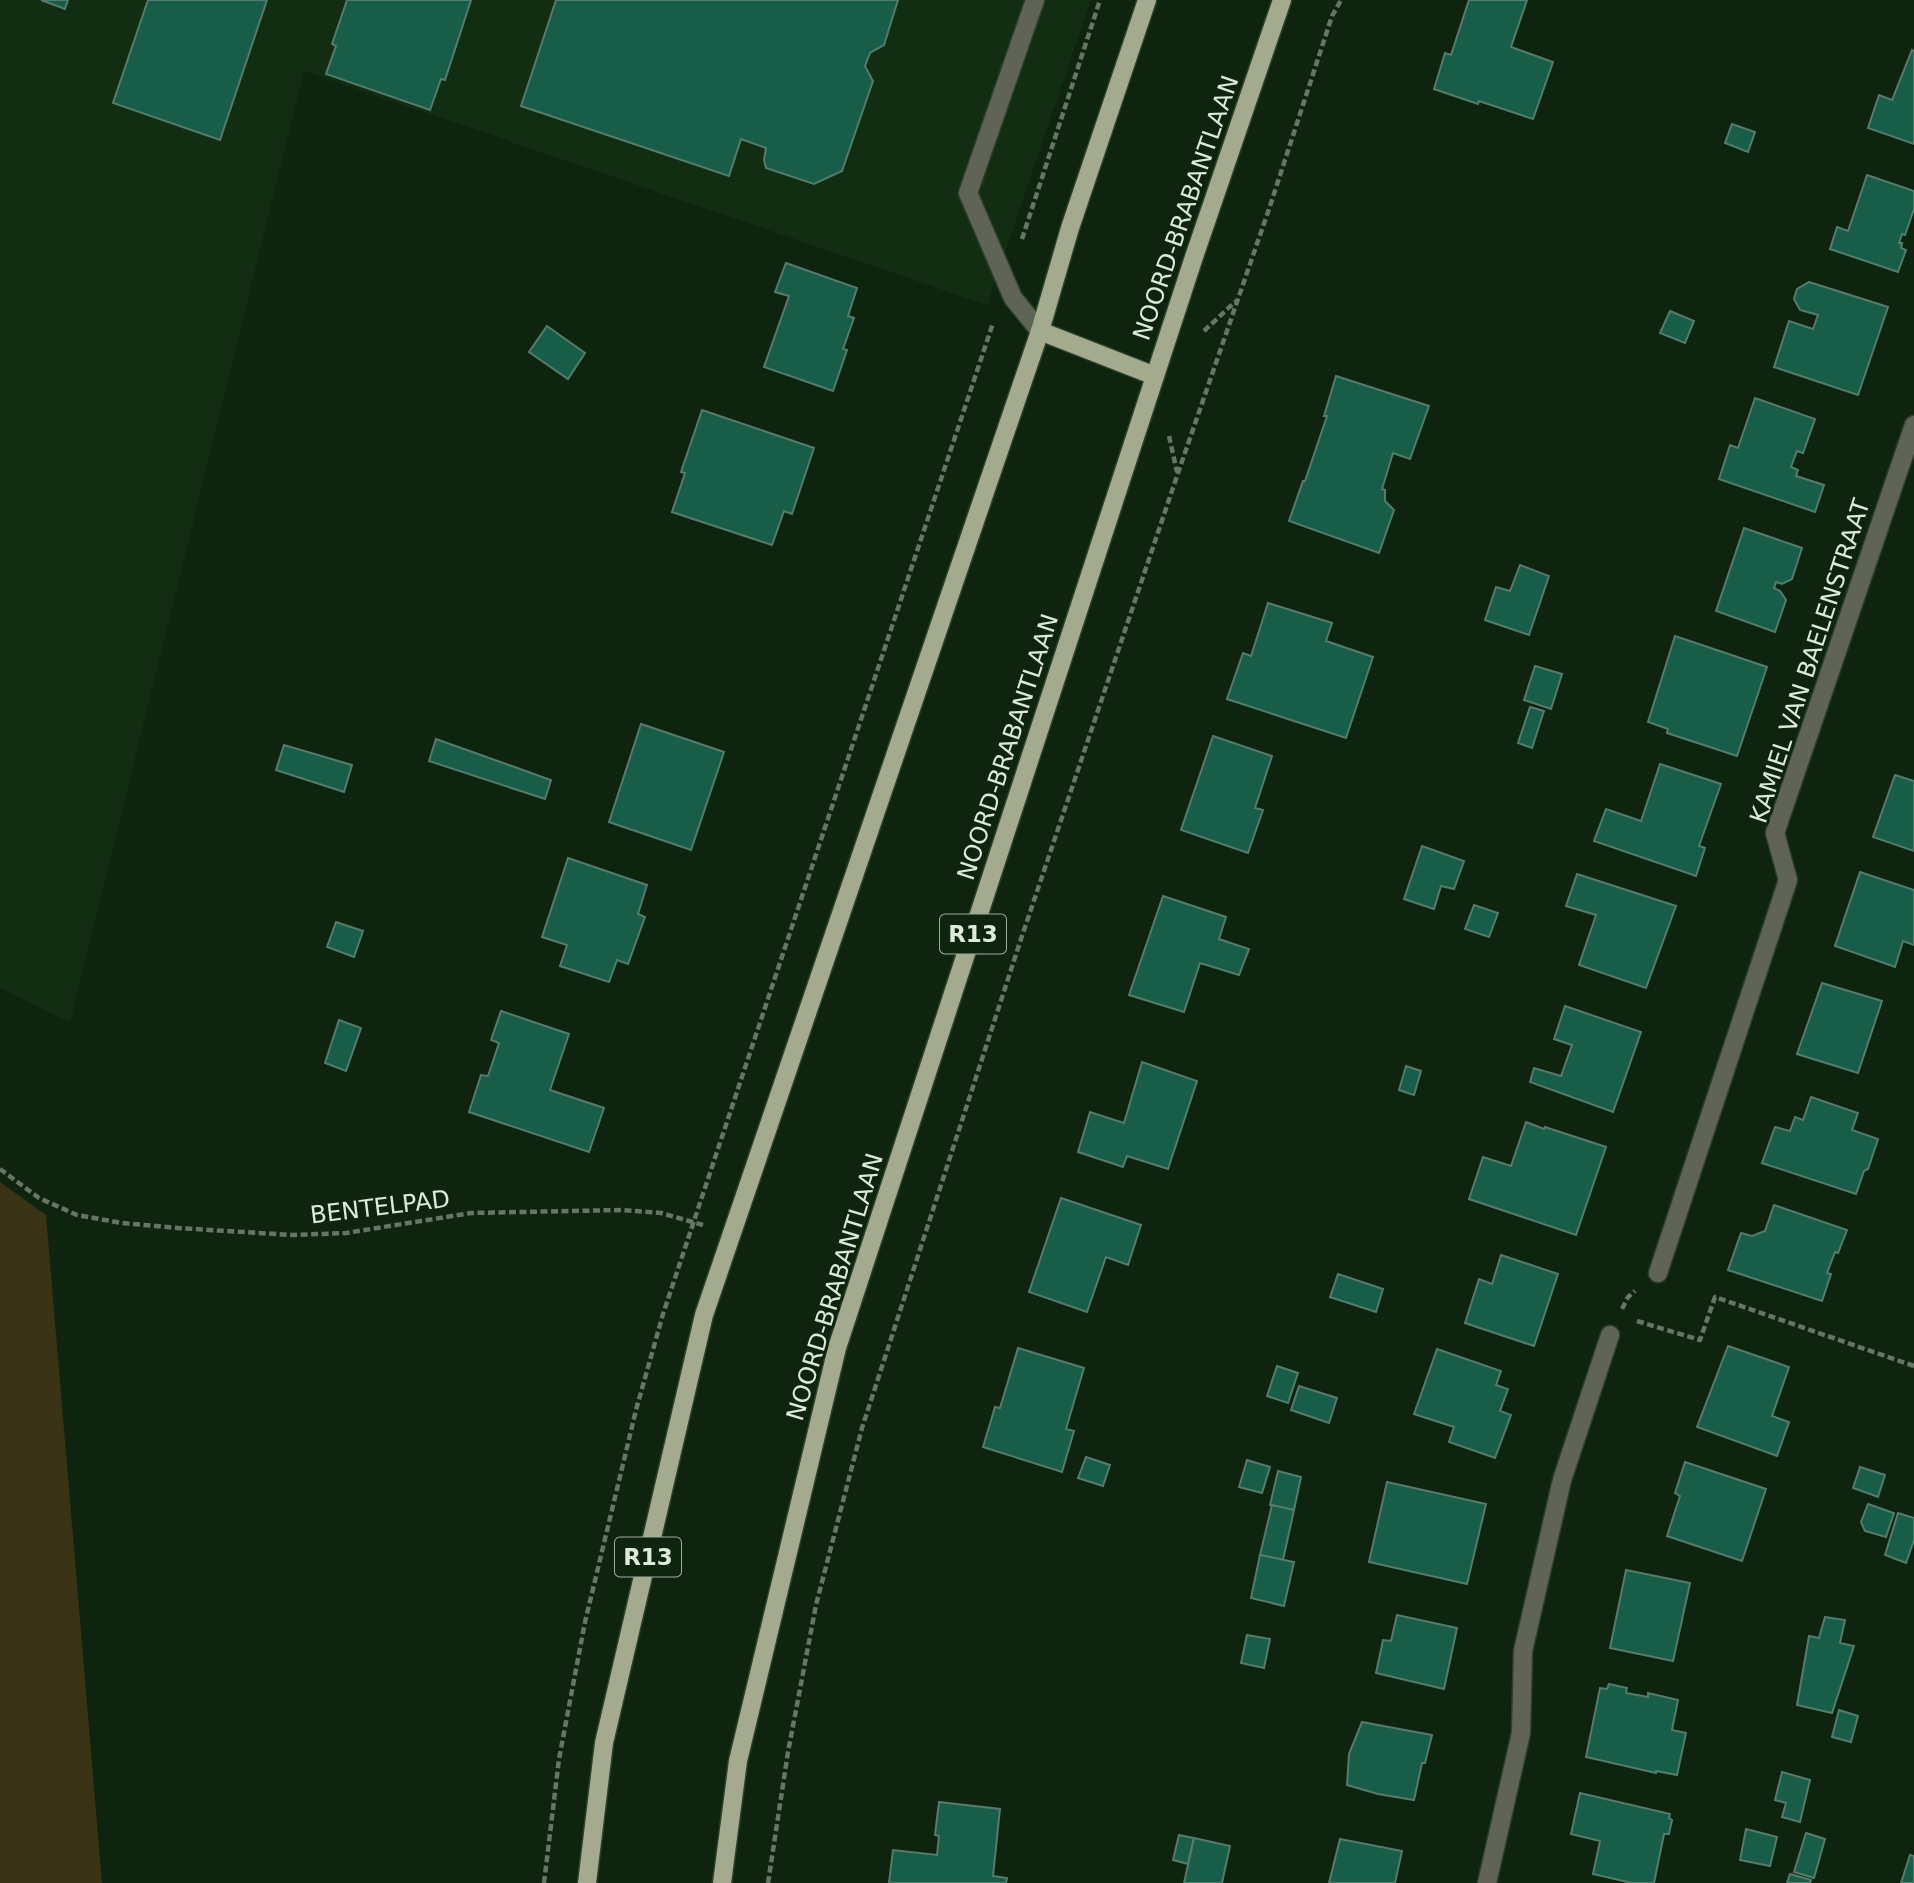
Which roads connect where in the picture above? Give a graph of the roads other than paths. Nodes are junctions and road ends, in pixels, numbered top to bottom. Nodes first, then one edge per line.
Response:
1 (1035, 0) edge
2 (1147, 0) edge
3 (1282, 0) edge
4 (1040, 331) junction
5 (1156, 376) junction
6 (1914, 425) edge
7 (1658, 1273) road end
8 (1610, 1335) road end
9 (587, 1883) edge
10 (722, 1883) edge
11 (1487, 1883) edge

1 - 4 street
2 - 4 main road, R13
3 - 5 main road, NOORD-BRABANTLAAN / R13
4 - 5 main road
4 - 9 main road, R13
5 - 10 main road, NOORD-BRABANTLAAN / R13
6 - 7 street, KAMIEL VAN BAELENSTRAAT
8 - 11 street

